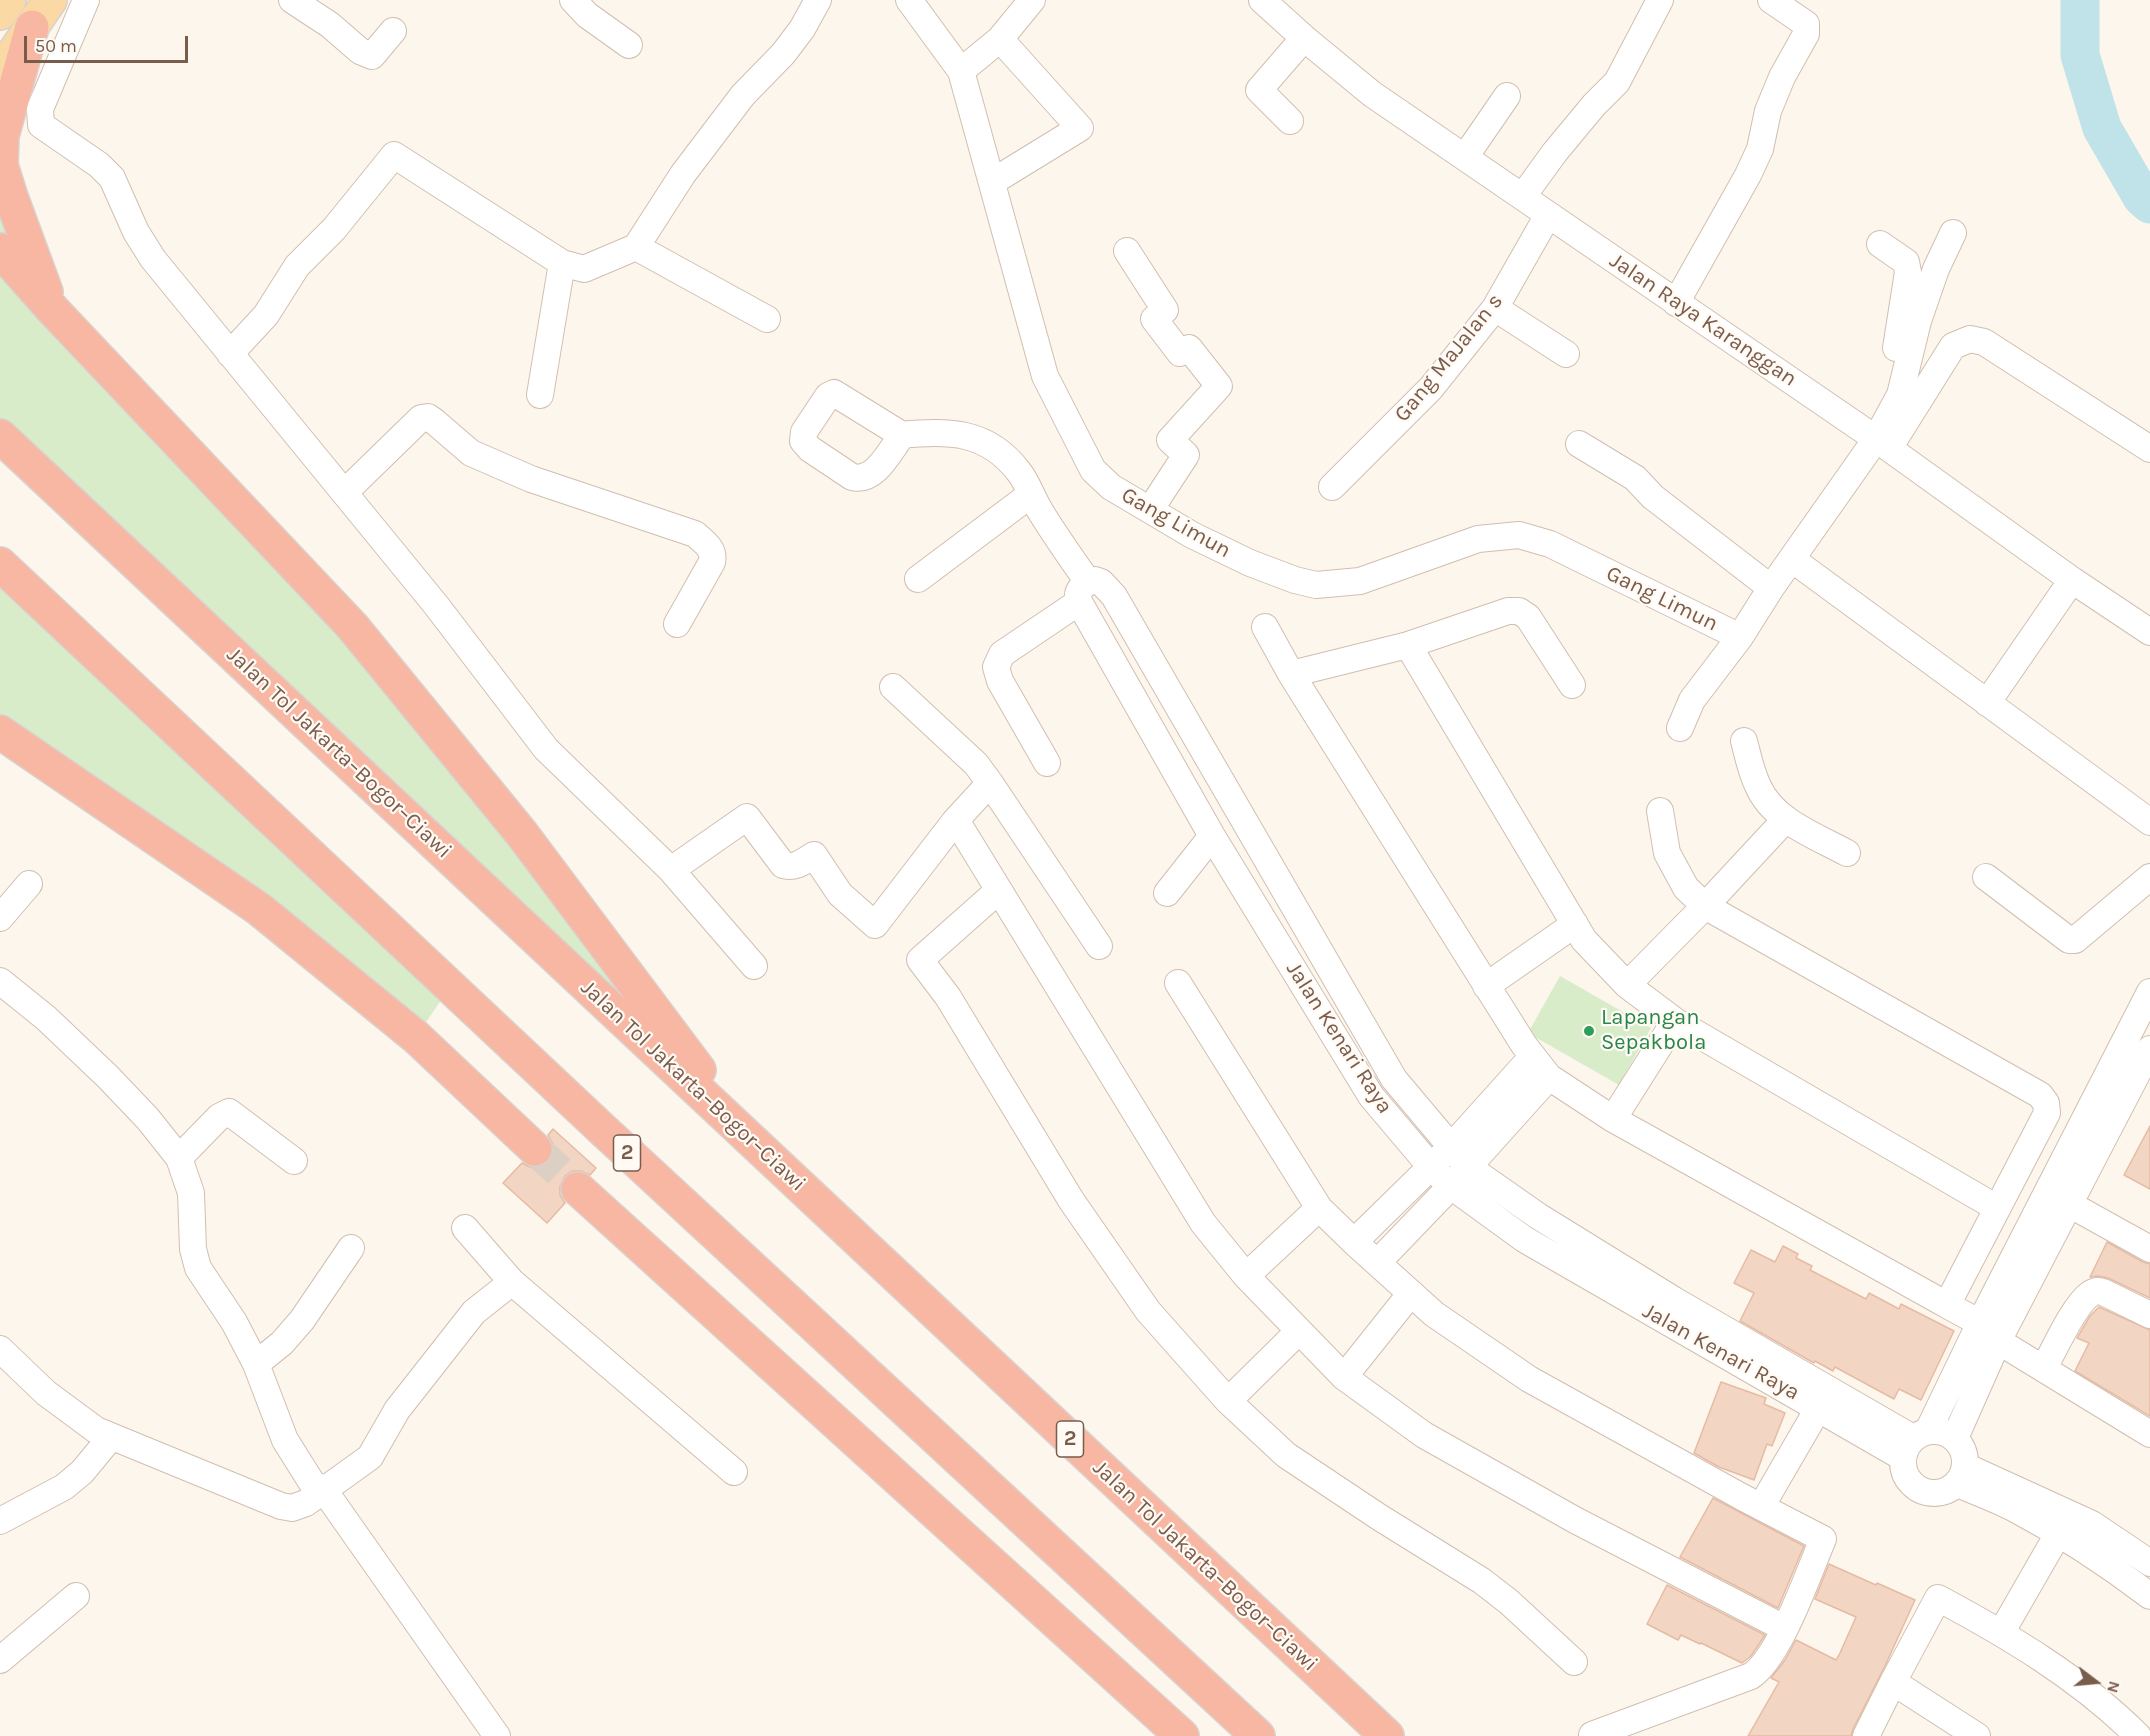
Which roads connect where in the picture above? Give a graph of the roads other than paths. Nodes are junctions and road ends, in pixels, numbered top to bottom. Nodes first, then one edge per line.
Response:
1 (9, 0) edge
2 (50, 0) edge
3 (86, 0) edge
4 (292, 0) edge
5 (573, 0) edge
6 (818, 0) edge
7 (909, 0) edge
8 (1032, 0) edge
9 (1262, 0) edge
10 (1660, 0) edge
11 (1771, 0) edge
12 (0, 14) edge
13 (32, 27) junction
14 (393, 31) dead end
15 (1304, 38) junction
16 (1000, 39) junction
17 (629, 45) dead end
18 (961, 71) junction
19 (0, 73) edge
20 (1507, 96) dead end
21 (1290, 121) dead end
22 (1466, 157) junction
23 (992, 182) junction
24 (1523, 196) junction
25 (1548, 214) junction
26 (1953, 233) dead end
27 (1880, 244) dead end
28 (636, 247) junction
29 (0, 250) edge
30 (1127, 250) dead end
31 (562, 264) junction
32 (1676, 303) junction
33 (1495, 308) junction
34 (53, 310) junction
35 (768, 319) dead end
36 (230, 354) junction
37 (1566, 354) dead end
38 (540, 395) dead end
39 (902, 435) dead end
40 (0, 436) edge
41 (1878, 440) junction
42 (1579, 444) dead end
43 (2150, 449) edge
44 (1332, 487) dead end
45 (345, 492) junction
46 (1030, 495) junction
47 (1150, 510) junction
48 (1792, 560) junction
49 (0, 564) edge
50 (918, 579) dead end
51 (2072, 580) junction
52 (1771, 588) junction
53 (1083, 592) junction
54 (677, 624) dead end
55 (1265, 627) dead end
56 (2150, 632) edge
57 (1740, 637) junction
58 (1408, 645) junction
59 (1291, 674) junction
60 (1572, 685) dead end
61 (893, 687) dead end
62 (1987, 703) junction
63 (1680, 728) dead end
64 (0, 732) edge
65 (1743, 741) dead end
66 (1047, 763) dead end
67 (990, 783) junction
68 (1660, 811) dead end
69 (1785, 820) junction
70 (2150, 822) edge
71 (959, 825) dead end
72 (1212, 836) junction
73 (1847, 853) dead end
74 (671, 870) junction
75 (1986, 877) dead end
76 (2150, 877) edge
77 (29, 884) dead end
78 (999, 890) junction
79 (1167, 893) dead end
80 (1706, 906) junction
81 (0, 918) edge
82 (1575, 924) junction
83 (1099, 946) dead end
84 (754, 966) dead end
85 (0, 981) edge
86 (1178, 983) dead end
87 (1627, 985) junction
88 (1486, 986) junction
89 (2150, 992) edge
90 (1675, 1021) junction
91 (2150, 1049) edge
92 (1532, 1058) junction
93 (1549, 1077) junction
94 (1612, 1119) junction
95 (753, 1142) junction
96 (1451, 1147) junction
97 (535, 1149) tunnel mouth
98 (179, 1158) junction
99 (294, 1161) dead end
100 (1431, 1167) junction
101 (1468, 1167) junction
102 (1451, 1186) junction
103 (578, 1189) tunnel mouth
104 (2069, 1204) junction
105 (1319, 1208) junction
106 (1997, 1208) junction
107 (465, 1228) dead end
108 (1354, 1242) junction
109 (351, 1248) dead end
110 (2150, 1249) edge
111 (1378, 1262) junction
112 (1246, 1276) junction
113 (512, 1282) junction
114 (1411, 1293) junction
115 (1947, 1305) junction
116 (2150, 1315) edge
117 (1980, 1323) junction
118 (1299, 1331) junction
119 (1998, 1341) junction
120 (0, 1349) edge
121 (256, 1364) junction
122 (2044, 1368) junction
123 (1344, 1377) junction
124 (1228, 1401) junction
125 (1819, 1407) junction
126 (2150, 1434) edge
127 (111, 1437) junction
128 (1955, 1438) junction
129 (1914, 1442) junction
130 (734, 1472) dead end
131 (1961, 1475) junction
132 (324, 1490) junction
133 (1761, 1507) junction
134 (0, 1521) edge
135 (2058, 1534) junction
136 (2150, 1563) edge
137 (76, 1596) dead end
138 (2150, 1596) edge
139 (1785, 1628) junction
140 (2001, 1633) junction
141 (0, 1660) edge
142 (1574, 1662) dead end
143 (1893, 1682) junction
144 (1592, 1735) edge
145 (496, 1736) edge
146 (1182, 1736) edge
147 (1258, 1736) edge
148 (1387, 1736) edge
149 (1866, 1736) edge
150 (1977, 1736) edge
151 (2138, 1736) edge

1 - 12 main road
2 - 13 main road
3 - 36 street
4 - 14 street
5 - 17 street
6 - 28 street
7 - 18 street, Gang Limun
8 - 16 street
9 - 15 street, Jalan Raya Karanggan
10 - 24 street
11 - 32 street
13 - 19 main road
13 - 34 highway
15 - 21 street
15 - 22 street, Jalan Raya Karanggan
16 - 18 street
16 - 23 street
18 - 23 street, Gang Limun
20 - 22 street
22 - 24 street, Jalan Raya Karanggan
23 - 47 street, Gang Limun
24 - 25 street, Jalan Raya Karanggan
25 - 32 street, Jalan Raya Karanggan
25 - 33 street, Gang MaJalan s
26 - 41 street
27 - 41 street
28 - 31 street
28 - 35 street
29 - 34 highway
30 - 47 street
31 - 36 street
31 - 38 street
32 - 41 street, Jalan Raya Karanggan
33 - 37 street
33 - 44 street, Gang MaJalan s
34 - 95 highway
36 - 45 street
39 - 46 street, Jalan Kenari Raya
40 - 95 highway, Jalan Tol Jakarta–Bogor–Ciawi / 2
41 - 43 street
41 - 48 street
41 - 51 street, Jalan Raya Karanggan
42 - 52 street
45 - 54 street
45 - 74 street
46 - 50 street
46 - 53 street, Jalan Kenari Raya
47 - 57 street, Gang Limun
48 - 52 street
48 - 62 street
49 - 147 highway, 2
51 - 56 street, Jalan Raya Karanggan
51 - 62 street
52 - 57 street
53 - 66 street
53 - 72 street, Jalan Kenari Raya
53 - 96 street, Jalan Kenari Raya
55 - 59 street
57 - 63 street
58 - 59 street
58 - 60 street
58 - 82 street
59 - 88 street
61 - 67 street
62 - 70 street
64 - 97 highway
65 - 69 street
67 - 74 street
67 - 83 street
68 - 80 street
69 - 73 street
69 - 80 street
71 - 78 street
72 - 79 street
72 - 100 street, Jalan Kenari Raya
74 - 84 street
75 - 76 street
77 - 81 street
78 - 112 street
78 - 124 street
80 - 87 street
80 - 106 street
82 - 87 street
82 - 88 street
85 - 98 street
86 - 105 street
87 - 90 street
88 - 92 street
89 - 117 street
90 - 94 street
90 - 106 street
91 - 104 street
92 - 93 street
92 - 96 street
93 - 94 street
93 - 101 street
94 - 115 street
95 - 148 highway, Jalan Tol Jakarta–Bogor–Ciawi / 2
96 - 100 street
96 - 101 street, Jalan Kenari Raya
98 - 99 street
98 - 121 street
100 - 102 street, Jalan Kenari Raya
100 - 108 street
101 - 102 street
101 - 129 street, Jalan Kenari Raya
102 - 111 street
102 - 125 street, Jalan Kenari Raya
103 - 146 highway
104 - 110 street
104 - 119 street
105 - 108 street
105 - 112 street
106 - 115 street
107 - 113 street
108 - 111 street
109 - 121 street
111 - 114 street
112 - 118 street
113 - 130 street
113 - 132 street
114 - 123 street
114 - 133 street
115 - 117 street
116 - 122 street
117 - 129 street
118 - 123 street
118 - 124 street
119 - 122 street
119 - 128 street
120 - 127 street
121 - 132 street
122 - 126 street
123 - 139 street
124 - 142 street
125 - 129 street, Jalan Kenari Raya
125 - 133 street
127 - 132 street
127 - 134 street
128 - 129 street
128 - 131 street
129 - 131 street
131 - 135 street
131 - 136 street
132 - 145 street
133 - 139 street
135 - 138 street
135 - 140 street
137 - 141 street
139 - 144 street
140 - 143 street
140 - 151 street
143 - 149 street
143 - 150 street

